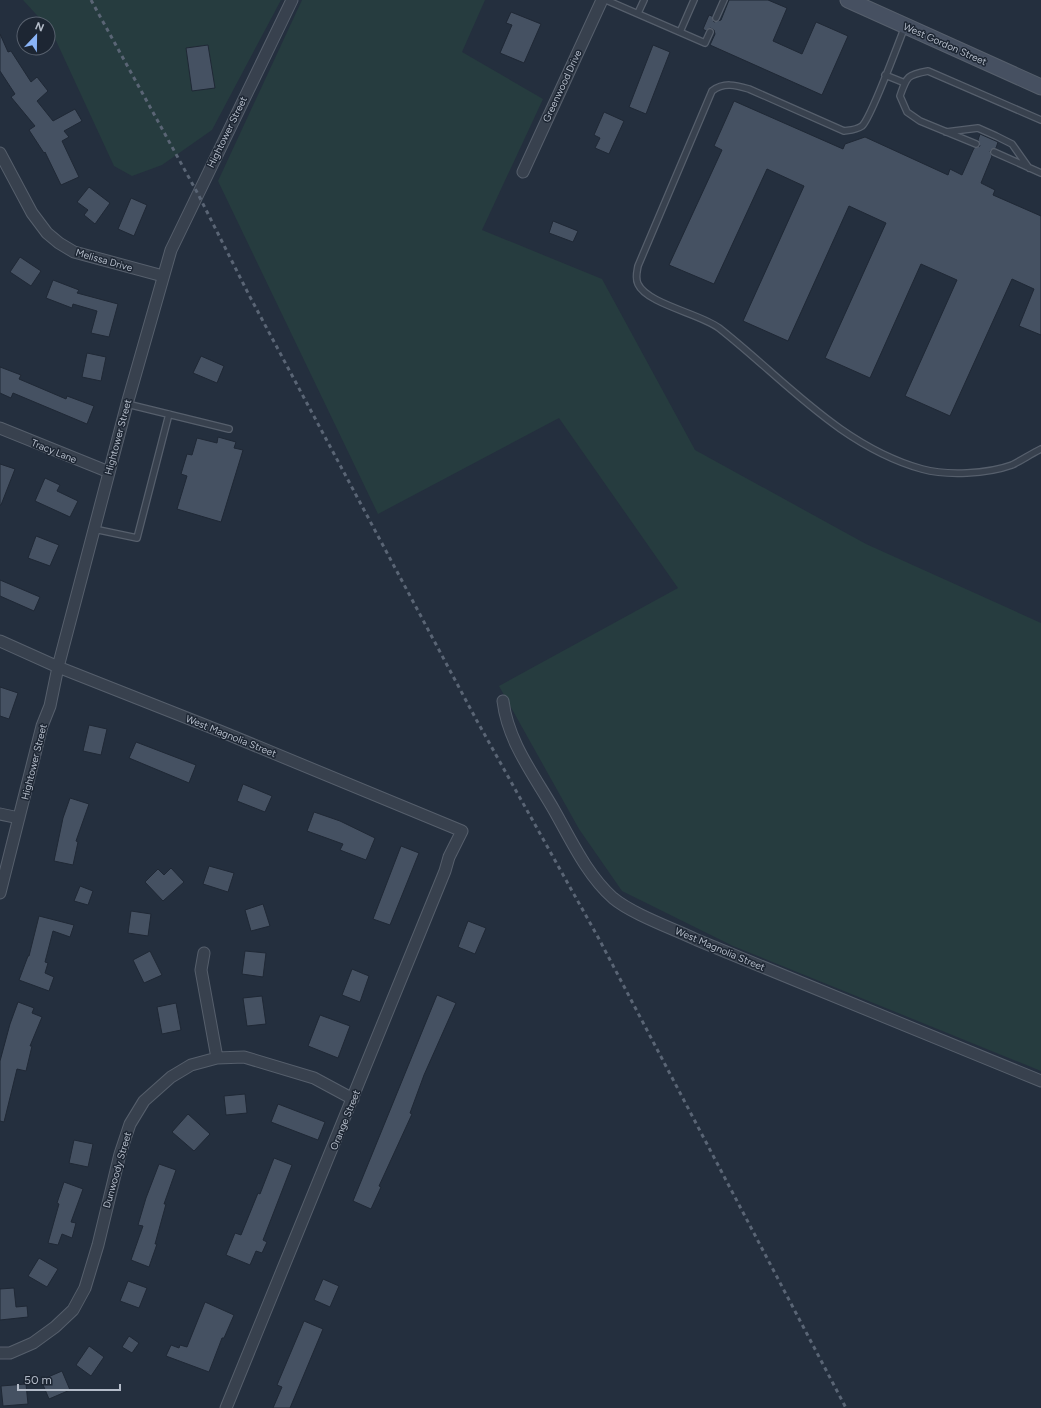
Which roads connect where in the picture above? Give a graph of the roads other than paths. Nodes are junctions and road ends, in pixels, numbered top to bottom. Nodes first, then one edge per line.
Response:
1 (292, 0) edge
2 (602, 0) edge
3 (606, 0) edge
4 (644, 0) edge
5 (694, 0) edge
6 (724, 0) edge
7 (848, 0) edge
8 (638, 13) junction
9 (716, 18) dead end
10 (906, 26) junction
11 (680, 32) junction
12 (710, 32) dead end
13 (886, 74) junction
14 (905, 83) junction
15 (1040, 85) edge
16 (1041, 120) edge
17 (946, 132) junction
18 (976, 144) dead end
19 (994, 152) dead end
20 (0, 153) edge
21 (1029, 168) junction
22 (523, 172) dead end
23 (1041, 173) edge
24 (163, 276) junction
25 (127, 404) junction
26 (169, 414) junction
27 (0, 428) edge
28 (228, 429) dead end
29 (1041, 449) edge
30 (109, 472) junction
31 (94, 528) junction
32 (0, 641) edge
33 (58, 668) junction
34 (503, 701) dead end
35 (0, 814) edge
36 (19, 818) junction
37 (462, 831) joint
38 (0, 893) edge
39 (204, 953) dead end
40 (217, 1058) junction
41 (1041, 1081) edge
42 (353, 1099) junction
43 (0, 1353) edge
44 (226, 1408) edge

1 - 24 street, Hightower Street
2 - 22 street, Greenwood Drive
3 - 8 lane
4 - 8 lane
5 - 11 lane
6 - 9 lane
7 - 10 street, West Gordon Street
8 - 11 lane
10 - 13 lane
10 - 15 street, West Gordon Street
11 - 12 lane
13 - 14 lane
13 - 29 lane
14 - 16 lane
14 - 17 lane
17 - 18 lane
17 - 21 lane
19 - 21 lane
20 - 24 street, Melissa Drive
21 - 23 lane
24 - 25 street, Hightower Street
25 - 26 lane
25 - 30 street, Hightower Street
26 - 28 lane
26 - 31 lane
27 - 30 street, Tracy Lane
30 - 31 street, Hightower Street
31 - 33 street, Hightower Street
32 - 33 street, West Magnolia Street
33 - 36 street, Hightower Street
33 - 37 street, West Magnolia Street
34 - 41 street, West Magnolia Street
35 - 36 street
36 - 38 street, Hightower Street
37 - 42 street, Orange Street
39 - 40 street
40 - 42 street, Dunwoody Street
40 - 43 street, Dunwoody Street
42 - 44 street, Orange Street

